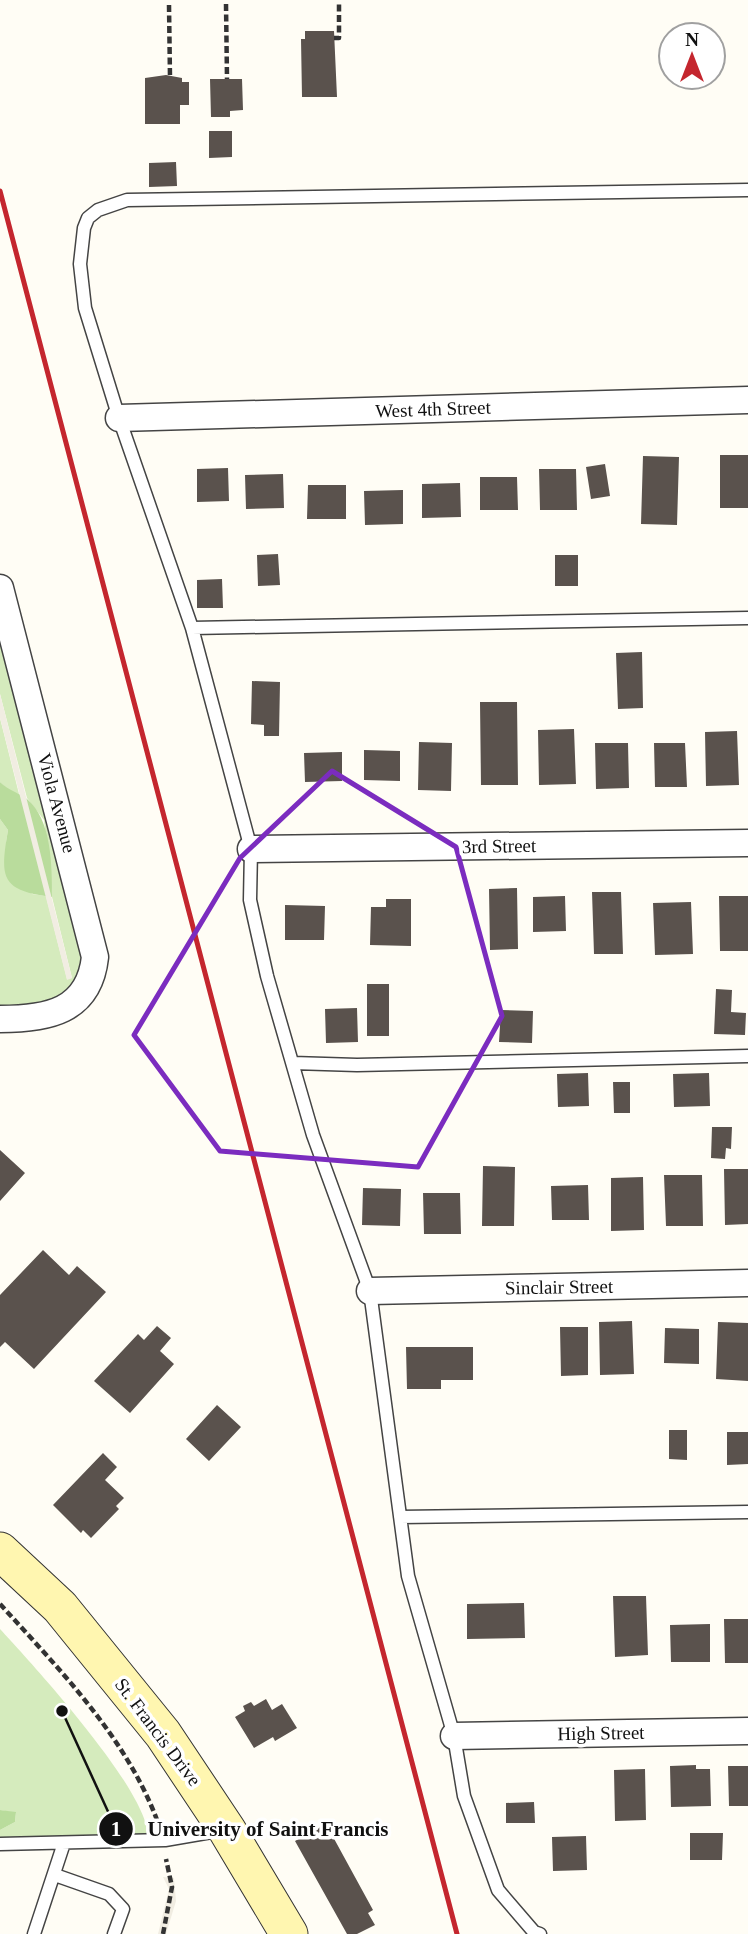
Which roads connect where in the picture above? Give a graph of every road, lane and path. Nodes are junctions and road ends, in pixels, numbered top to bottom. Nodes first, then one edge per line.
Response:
1 (339, 1) edge
2 (226, 4) dead end
3 (169, 5) dead end
4 (334, 38) dead end
5 (170, 78) dead end
6 (227, 79) dead end
7 (748, 190) edge
8 (748, 400) edge
9 (119, 418) junction
10 (0, 588) edge
11 (748, 618) edge
12 (192, 628) junction
13 (748, 844) edge
14 (251, 849) junction
15 (0, 1019) edge
16 (748, 1056) edge
17 (293, 1063) junction
18 (748, 1283) edge
19 (370, 1291) junction
20 (748, 1512) edge
21 (400, 1517) junction
22 (0, 1551) edge
23 (0, 1604) edge
24 (748, 1731) edge
25 (454, 1736) junction
26 (227, 1830) junction
27 (165, 1840) junction
28 (64, 1843) junction
29 (0, 1844) edge
30 (55, 1875) junction
31 (34, 1934) edge
32 (114, 1934) edge
33 (163, 1934) edge
34 (289, 1934) edge
35 (540, 1934) edge

1 - 4 path
2 - 6 path
3 - 5 path
7 - 9 lane
8 - 9 street, West 4th Street
9 - 12 lane
10 - 15 street, Viola Avenue
11 - 12 lane
12 - 14 lane
13 - 14 street, 3rd Street
14 - 17 lane
16 - 17 lane
17 - 19 lane
18 - 19 street, Sinclair Street
19 - 21 lane
20 - 21 lane
21 - 25 lane
22 - 26 street, St. Francis Drive
23 - 27 path
24 - 25 street, High Street
25 - 35 lane
26 - 27 lane
26 - 34 street, St. Francis Drive
27 - 28 lane
27 - 33 path
28 - 29 lane
28 - 30 lane
30 - 31 lane
30 - 32 lane

